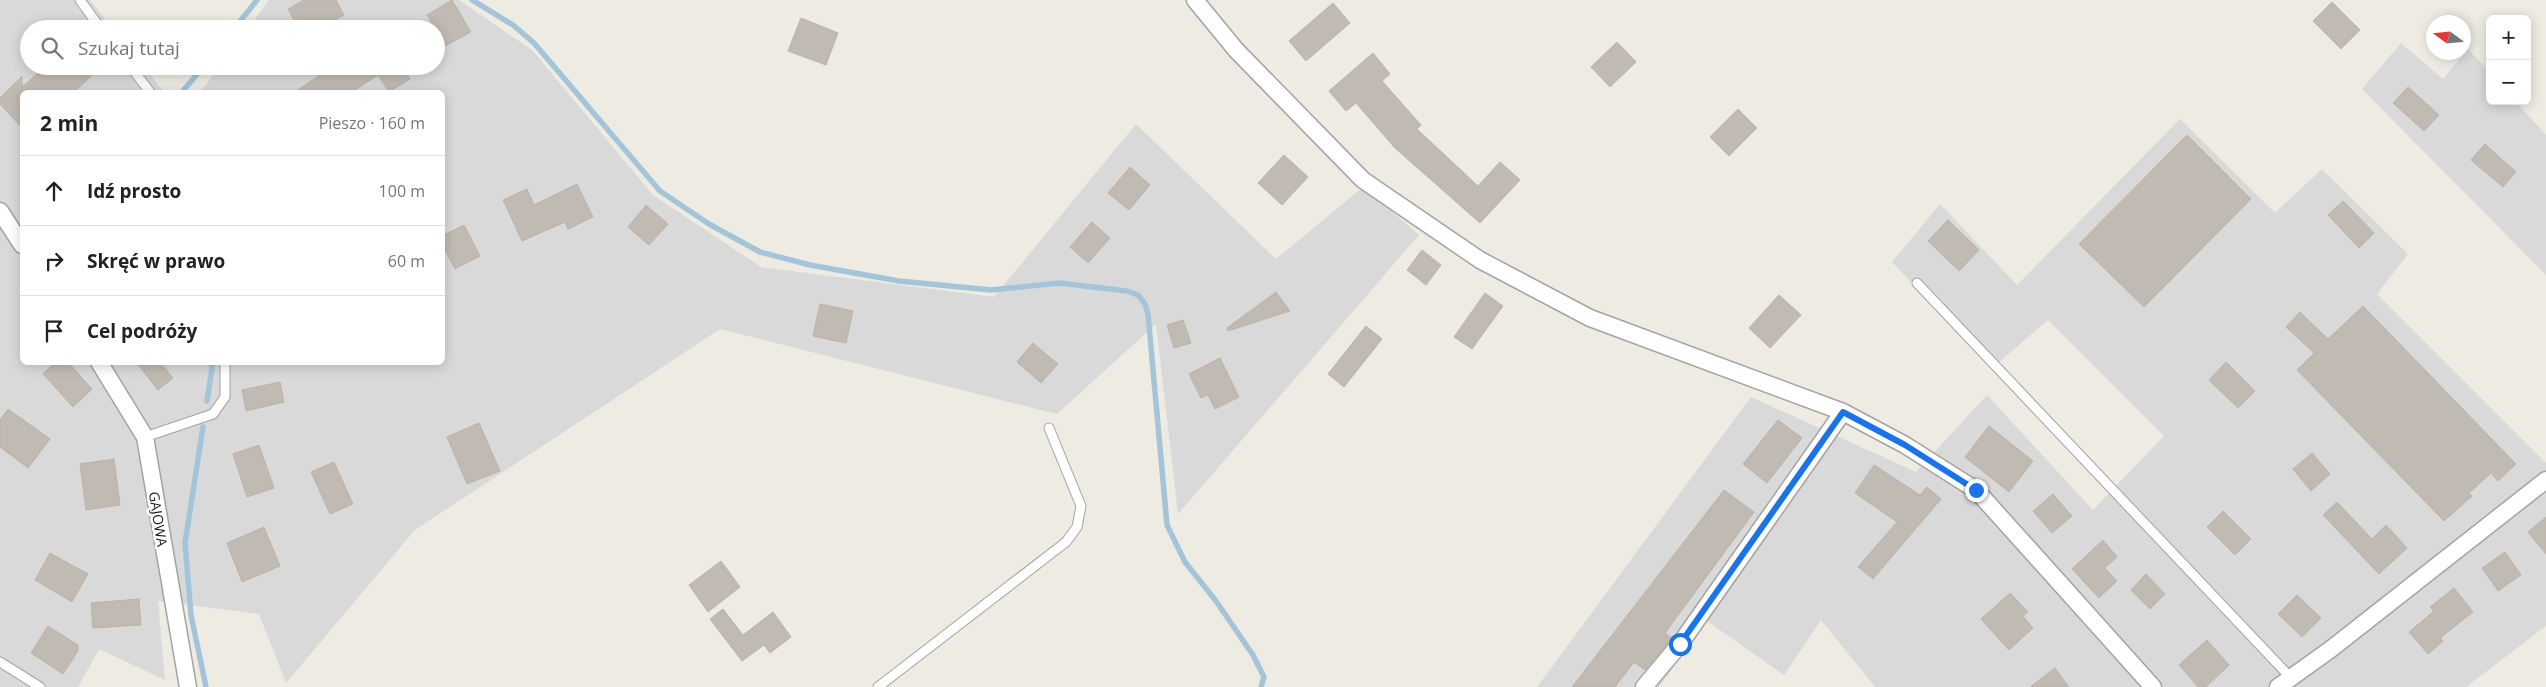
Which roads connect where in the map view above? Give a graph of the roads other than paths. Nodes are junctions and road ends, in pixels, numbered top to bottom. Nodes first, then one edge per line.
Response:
1 (80, 0) edge
2 (1195, 0) edge
3 (94, 20) edge
4 (137, 75) edge
5 (148, 90) edge
6 (0, 211) edge
7 (20, 243) edge
8 (1917, 283) dead end
9 (101, 365) edge
10 (225, 365) edge
11 (1843, 412) junction
12 (1049, 428) dead end
13 (145, 436) junction
14 (2546, 480) edge
15 (0, 662) edge
16 (2284, 682) edge
17 (40, 687) edge
18 (188, 687) edge
19 (878, 687) edge
20 (1644, 687) edge
21 (2153, 687) edge

1 - 3 lane
2 - 11 street
4 - 5 lane
6 - 7 street
8 - 16 lane
9 - 13 street, GAJOWA
10 - 13 lane
11 - 20 street
11 - 21 street
12 - 19 lane
13 - 18 street, GAJOWA
14 - 16 street
15 - 17 lane

